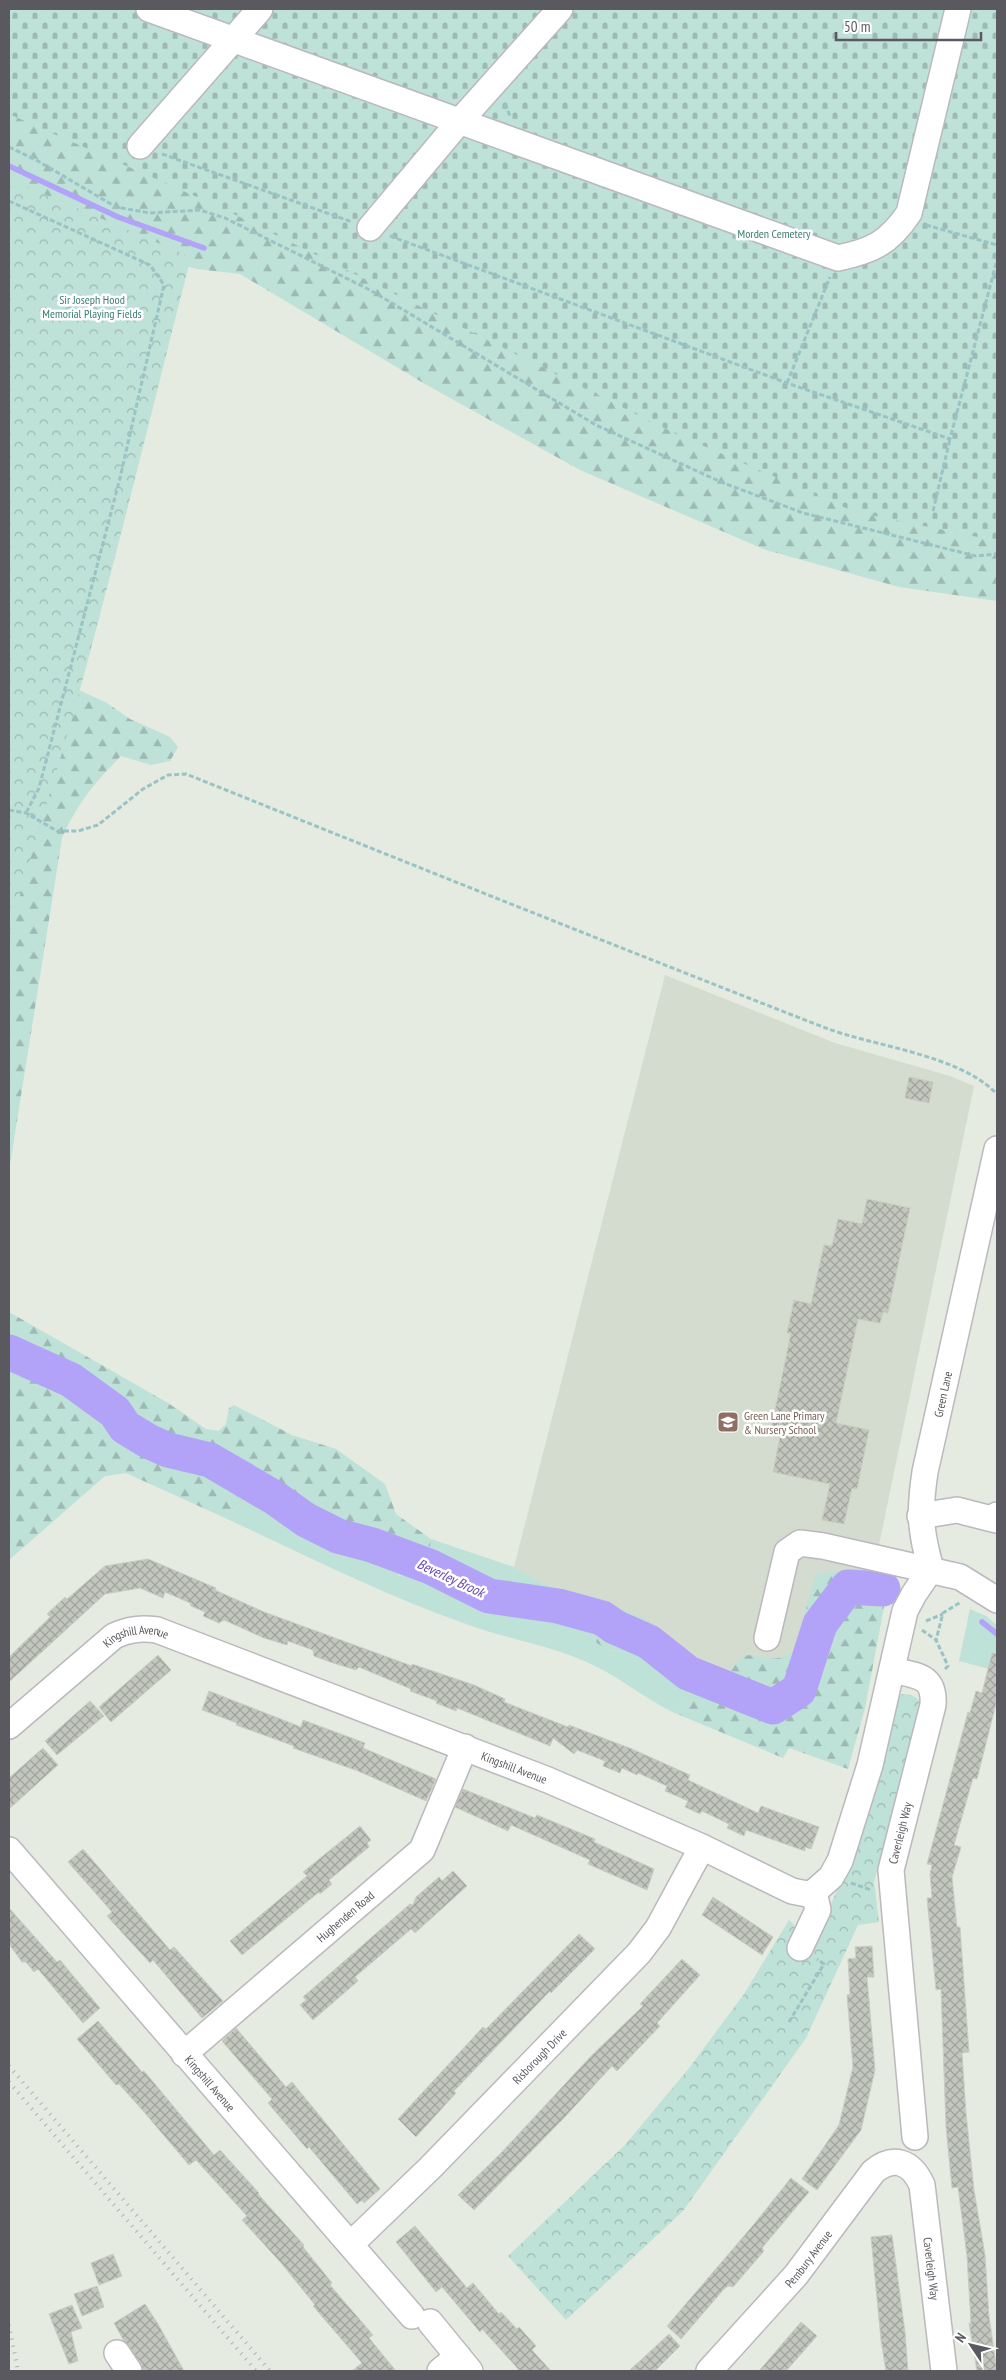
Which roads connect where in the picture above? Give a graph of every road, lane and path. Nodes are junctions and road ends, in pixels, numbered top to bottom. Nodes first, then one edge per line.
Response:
1 (149, 9) edge
2 (260, 9) edge
3 (560, 9) edge
4 (958, 9) edge
5 (234, 40) junction
6 (504, 102) dead end
7 (511, 118) dead end
8 (459, 122) junction
9 (140, 146) joint
10 (9, 148) edge
11 (9, 201) edge
12 (906, 219) junction
13 (370, 228) junction
14 (997, 245) edge
15 (838, 258) junction
16 (997, 260) edge
17 (787, 383) junction
18 (950, 440) junction
19 (933, 511) dead end
20 (997, 554) edge
21 (9, 810) edge
22 (26, 813) junction
23 (997, 1094) edge
24 (997, 1149) edge
25 (997, 1514) edge
26 (920, 1516) junction
27 (931, 1570) junction
28 (973, 1584) junction
29 (997, 1600) edge
30 (944, 1613) junction
31 (922, 1622) dead end
32 (766, 1638) dead end
33 (892, 1670) junction
34 (931, 1684) junction
35 (9, 1726) edge
36 (465, 1747) junction
37 (702, 1848) junction
38 (9, 1850) edge
39 (823, 1884) junction
40 (894, 1901) junction
41 (800, 1948) joint
42 (789, 2022) dead end
43 (184, 2054) junction
44 (915, 2137) dead end
45 (911, 2168) joint
46 (351, 2244) junction
47 (456, 2366) edge
48 (709, 2371) edge
49 (944, 2371) edge

1 - 5 street
2 - 5 street
3 - 8 street
4 - 12 street
5 - 8 street
5 - 9 street
6 - 7 path
8 - 13 street
8 - 15 street
9 - 13 path
10 - 20 path
11 - 22 path
12 - 14 path
12 - 15 street
13 - 17 path
15 - 17 path
16 - 18 path
17 - 18 path
18 - 19 path
21 - 22 path
22 - 23 path
24 - 26 street, Green Lane
25 - 26 street
26 - 27 street, Green Lane
27 - 28 street
27 - 32 street
27 - 33 street
28 - 29 street
28 - 30 path
30 - 31 path
30 - 34 path
33 - 34 street
33 - 39 street
34 - 40 street, Caverleigh Way
35 - 36 street, Kingshill Avenue
36 - 37 street, Kingshill Avenue
36 - 43 street, Hughenden Road
37 - 39 street, Kingshill Avenue
37 - 46 street, Risborough Drive
38 - 43 street, Kingshill Avenue
39 - 40 path
39 - 41 street
40 - 44 street, Caverleigh Way
41 - 42 path
43 - 46 street, Kingshill Avenue
45 - 48 street, Pembury Avenue
45 - 49 street, Caverleigh Way
46 - 47 street, Kingshill Avenue

